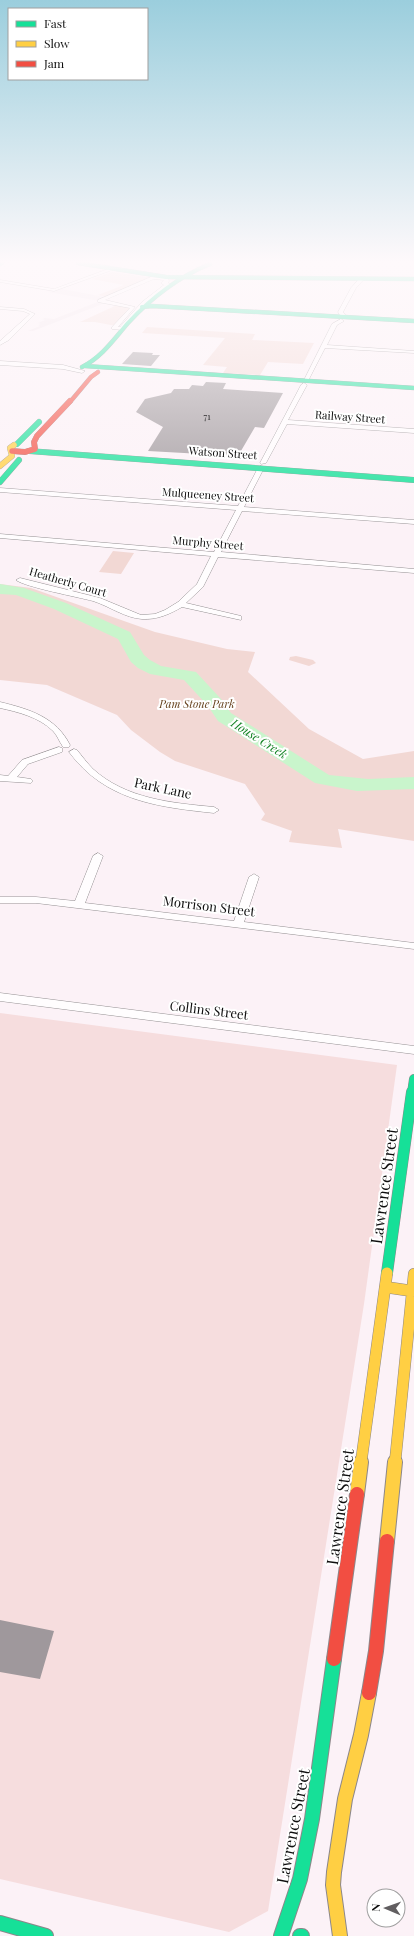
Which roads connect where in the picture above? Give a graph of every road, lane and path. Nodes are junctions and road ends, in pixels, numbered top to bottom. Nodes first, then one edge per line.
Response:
1 (101, 353) edge
2 (109, 353) edge
3 (319, 353) edge
4 (0, 363) edge
5 (83, 369) junction
6 (100, 370) junction
7 (305, 383) junction
8 (72, 384) dead end
9 (344, 386) junction
10 (414, 388) edge
11 (414, 392) edge
12 (62, 396) dead end
13 (286, 422) junction
14 (414, 431) edge
15 (0, 444) edge
16 (14, 447) junction
17 (0, 448) edge
18 (32, 448) junction
19 (0, 466) edge
20 (262, 466) junction
21 (289, 468) junction
22 (414, 474) edge
23 (414, 480) edge
24 (0, 482) edge
25 (0, 490) edge
26 (241, 508) junction
27 (414, 522) edge
28 (0, 536) edge
29 (216, 555) junction
30 (414, 571) edge
31 (20, 580) dead end
32 (181, 604) junction
33 (238, 618) dead end
34 (0, 705) edge
35 (63, 748) junction
36 (0, 778) edge
37 (11, 779) junction
38 (28, 781) dead end
39 (214, 810) dead end
40 (98, 856) dead end
41 (254, 877) dead end
42 (0, 900) edge
43 (79, 905) junction
44 (238, 924) junction
45 (414, 946) edge
46 (0, 997) edge
47 (414, 1050) edge
48 (414, 1079) edge
49 (403, 1157) junction
50 (414, 1159) edge
51 (414, 1274) edge
52 (385, 1287) junction
53 (412, 1291) junction
54 (0, 1923) edge
55 (46, 1936) edge
56 (281, 1936) edge
57 (340, 1936) edge

1 - 5 main road
2 - 6 main road
3 - 7 street, Heatherly Court
4 - 5 street
5 - 6 main road
5 - 8 main road
6 - 7 main road
6 - 18 main road
7 - 9 main road
7 - 13 street, Heatherly Court
9 - 10 main road
9 - 11 main road
12 - 16 main road
13 - 14 street, Railway Street
13 - 20 street, Heatherly Court
15 - 16 main road
16 - 17 main road
16 - 18 main road, Watson Street
16 - 19 main road
18 - 20 main road, Watson Street
18 - 24 main road
20 - 21 main road, Watson Street
20 - 26 street, Heatherly Court
21 - 22 main road, Watson Street
21 - 23 main road, Watson Street
25 - 26 street, Mulqueeney Street
26 - 27 street, Mulqueeney Street
26 - 29 street, Heatherly Court
28 - 29 street, Murphy Street
29 - 30 street, Murphy Street
29 - 32 street, Heatherly Court
31 - 32 street, Heatherly Court
32 - 33 street
34 - 35 street
35 - 37 street
35 - 39 street, Park Lane
36 - 37 street
37 - 38 street
40 - 43 street
41 - 44 street
42 - 43 street, Morrison Street
43 - 44 street, Morrison Street
44 - 45 street, Morrison Street
46 - 47 street, Collins Street
48 - 49 main road, Lawrence Street
49 - 50 main road
49 - 52 main road, Lawrence Street
51 - 53 main road
52 - 53 main road
52 - 56 main road, Lawrence Street
53 - 57 main road
54 - 55 main road

